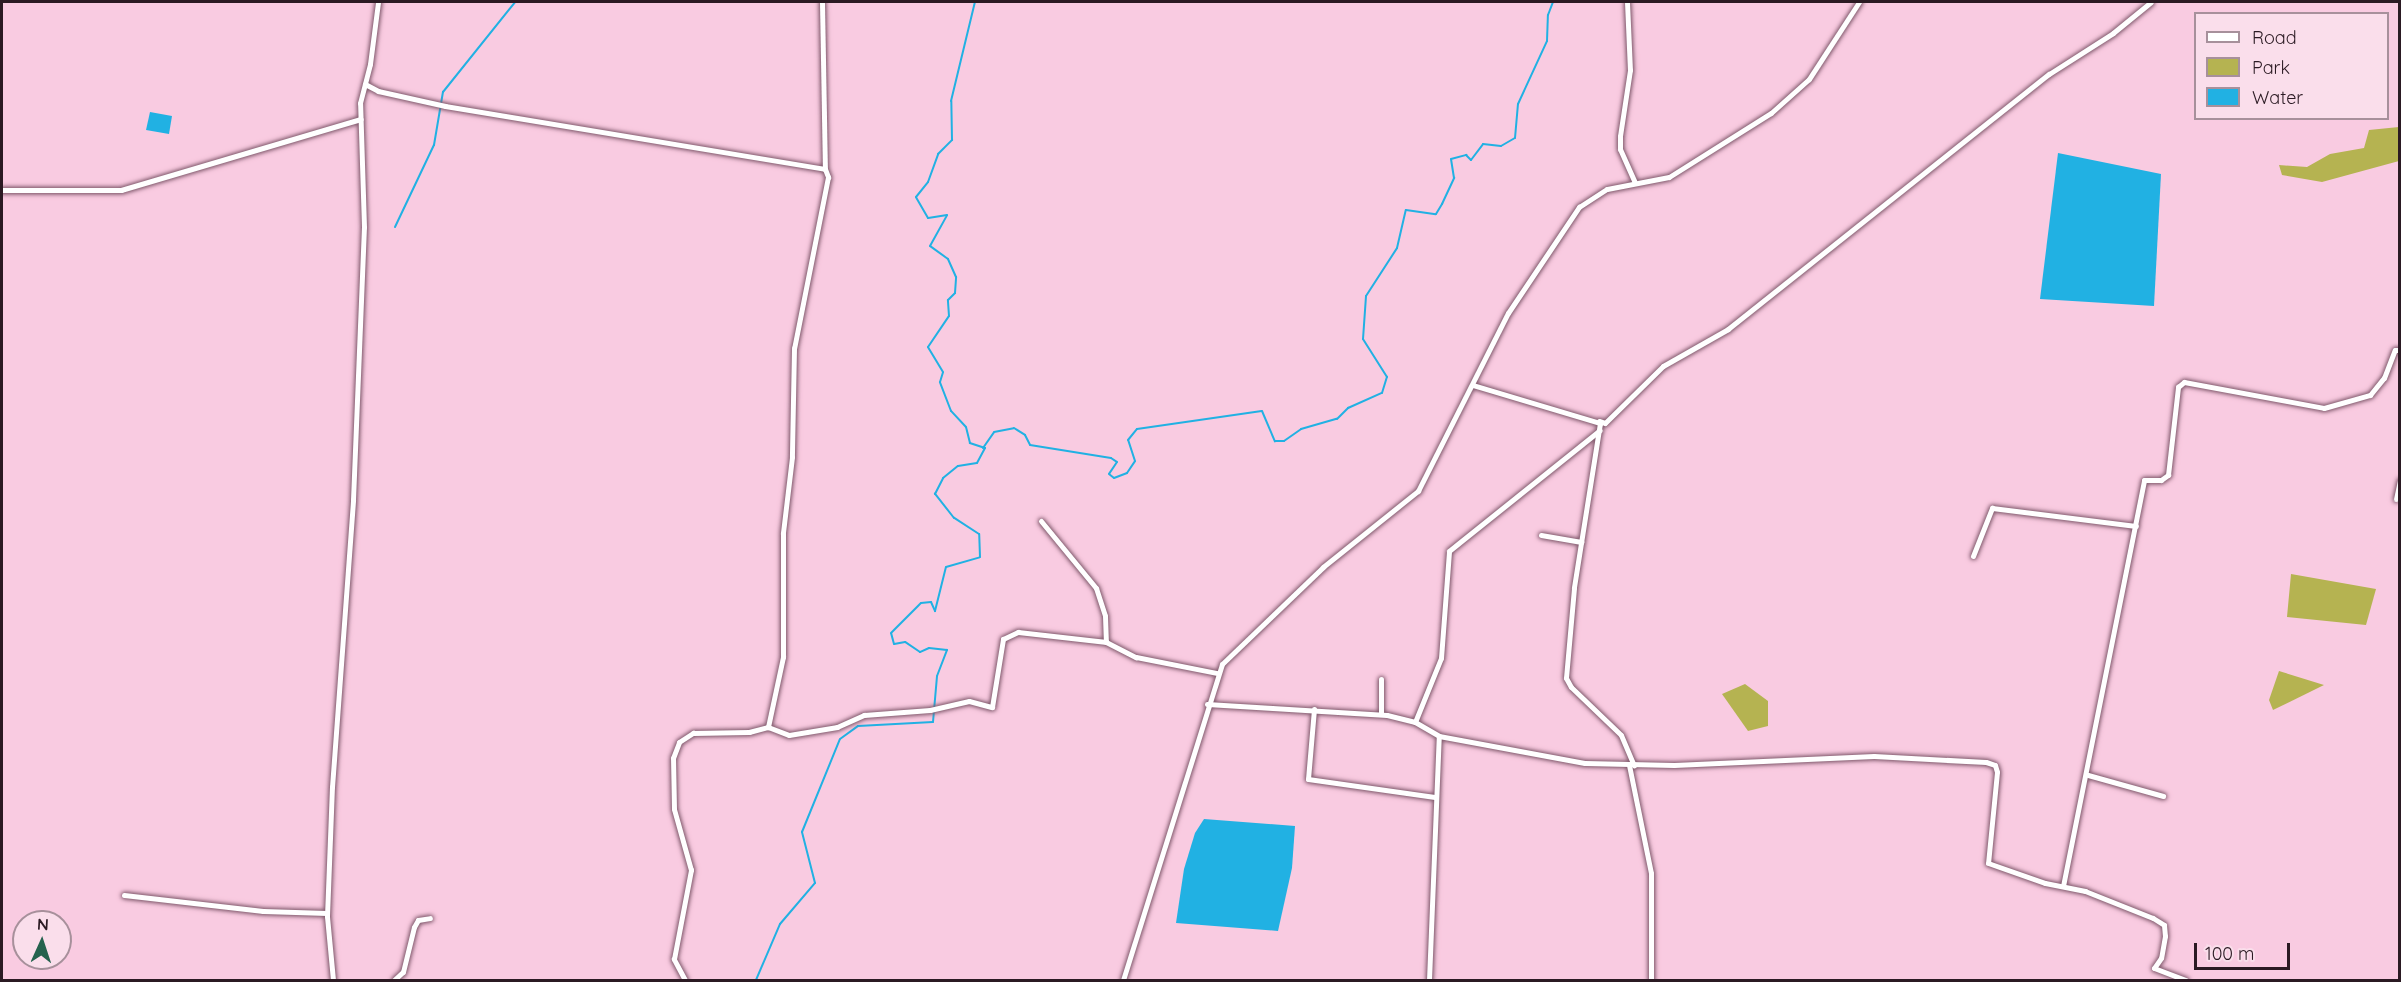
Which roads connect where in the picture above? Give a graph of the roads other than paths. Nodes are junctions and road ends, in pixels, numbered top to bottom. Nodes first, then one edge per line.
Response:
1 (378, 2) edge
2 (822, 2) edge
3 (1627, 2) edge
4 (1859, 2) edge
5 (2151, 2) edge
6 (365, 84) junction
7 (361, 119) junction
8 (825, 169) junction
9 (1635, 182) junction
10 (2, 190) edge
11 (2400, 350) edge
12 (1473, 385) junction
13 (1599, 421) junction
14 (1600, 430) junction
15 (2400, 480) edge
16 (2396, 499) dead end
17 (1041, 521) dead end
18 (2136, 526) junction
19 (1540, 535) dead end
20 (1581, 542) junction
21 (1973, 556) dead end
22 (1106, 642) junction
23 (1217, 673) junction
24 (1381, 679) dead end
25 (1207, 704) junction
26 (1314, 709) junction
27 (1381, 714) junction
28 (1415, 722) junction
29 (768, 727) junction
30 (1439, 736) junction
31 (1631, 765) junction
32 (2088, 775) junction
33 (2163, 796) dead end
34 (1435, 798) junction
35 (2063, 886) junction
36 (124, 895) dead end
37 (327, 913) junction
38 (430, 918) dead end
39 (333, 981) edge
40 (394, 981) edge
41 (685, 981) edge
42 (1124, 981) edge
43 (1429, 981) edge
44 (1651, 981) edge
45 (2186, 981) edge

1 - 6 street
2 - 8 street
3 - 9 street
4 - 9 street
5 - 13 street
6 - 7 street
6 - 8 street
7 - 10 street
7 - 37 street
8 - 29 street
9 - 12 street
11 - 18 street
12 - 13 street
12 - 23 street
13 - 14 street
14 - 20 street
14 - 28 street
15 - 16 street
17 - 22 street
18 - 21 street
18 - 32 street
19 - 20 street
20 - 31 street
22 - 23 street
22 - 29 street
23 - 25 street
24 - 27 street
25 - 26 street
25 - 42 street
26 - 27 street
26 - 34 street
27 - 28 street
28 - 30 street
29 - 41 street
30 - 31 street
30 - 34 street
31 - 35 street
31 - 44 street
32 - 33 street
32 - 35 street
34 - 43 street
35 - 45 street
36 - 37 street
37 - 39 street
38 - 40 street

